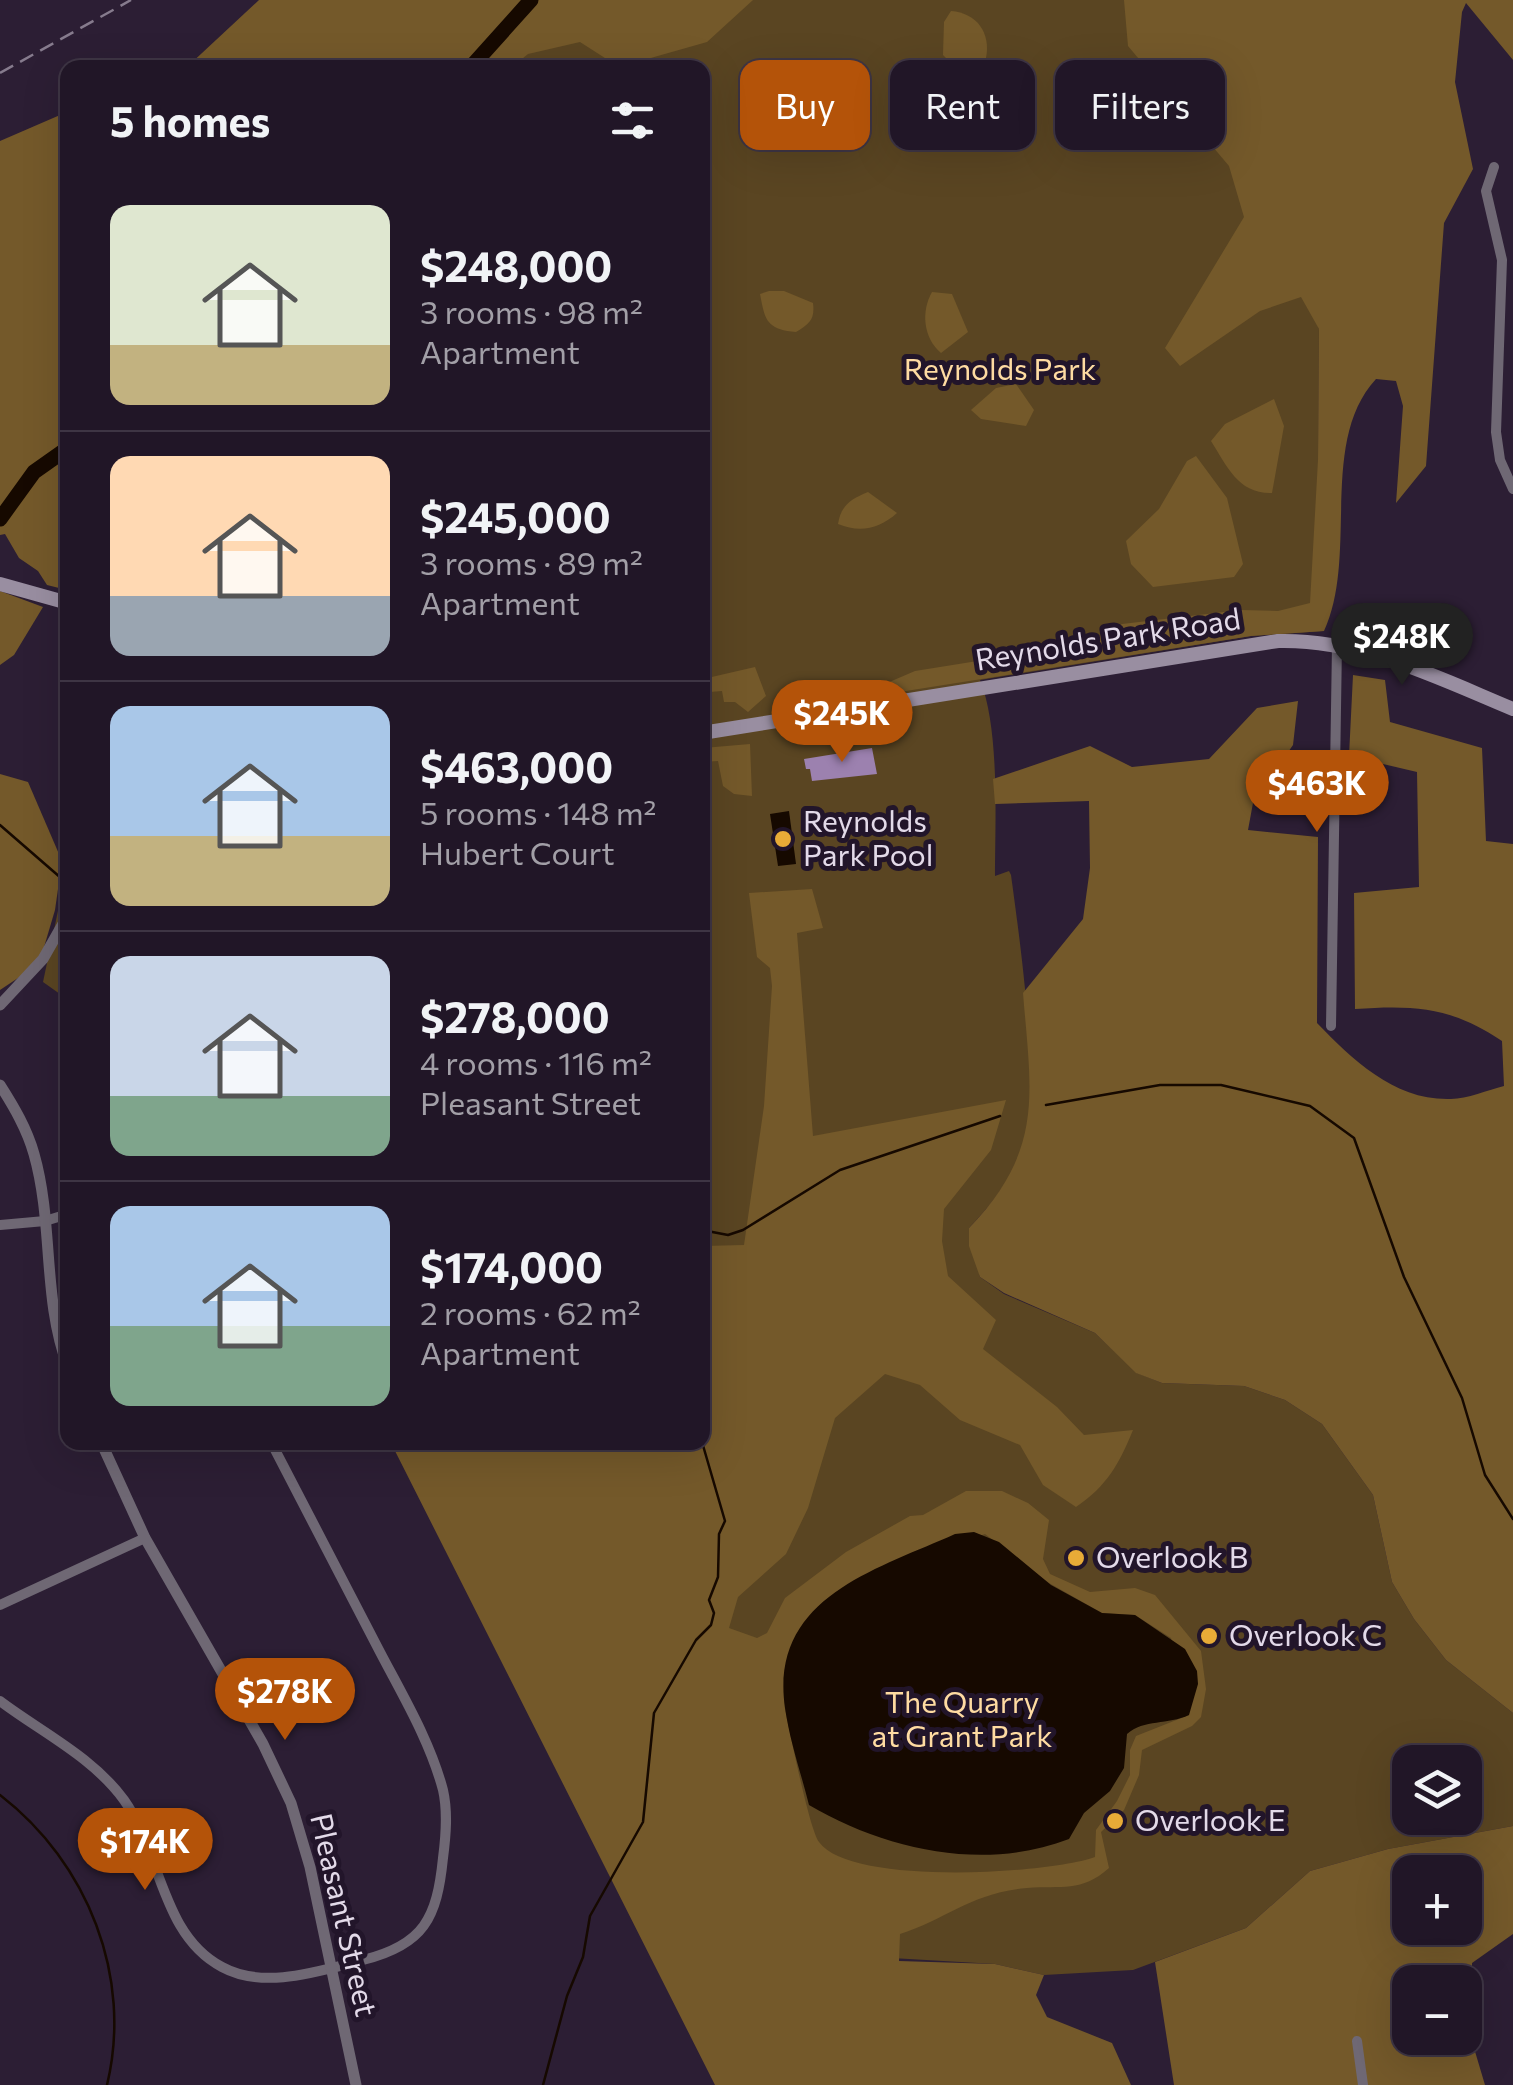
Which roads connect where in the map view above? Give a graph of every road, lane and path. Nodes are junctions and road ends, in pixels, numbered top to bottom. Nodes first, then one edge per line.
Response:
1 (1494, 166) dead end
2 (1513, 489) edge
3 (0, 584) edge
4 (60, 600) edge
5 (1338, 645) junction
6 (1513, 710) edge
7 (710, 731) edge
8 (60, 929) edge
9 (0, 1005) edge
10 (1331, 1026) dead end
11 (0, 1085) edge
12 (60, 1216) edge
13 (45, 1221) junction
14 (0, 1225) edge
15 (60, 1336) edge
16 (105, 1450) edge
17 (275, 1450) edge
18 (145, 1538) junction
19 (0, 1605) edge
20 (0, 1700) edge
21 (332, 1968) junction
22 (1357, 2041) dead end
23 (356, 2085) edge
24 (1363, 2085) edge

1 - 2 street
3 - 4 main road
5 - 6 main road, Reynolds Park Road
5 - 7 main road, Reynolds Park Road
5 - 10 street
8 - 9 street
11 - 13 street
12 - 13 street
13 - 14 street
13 - 15 street
16 - 18 street, Pleasant Street
17 - 21 street
18 - 19 street
18 - 21 street, Pleasant Street
20 - 21 street
21 - 23 street, Pleasant Street
22 - 24 street

